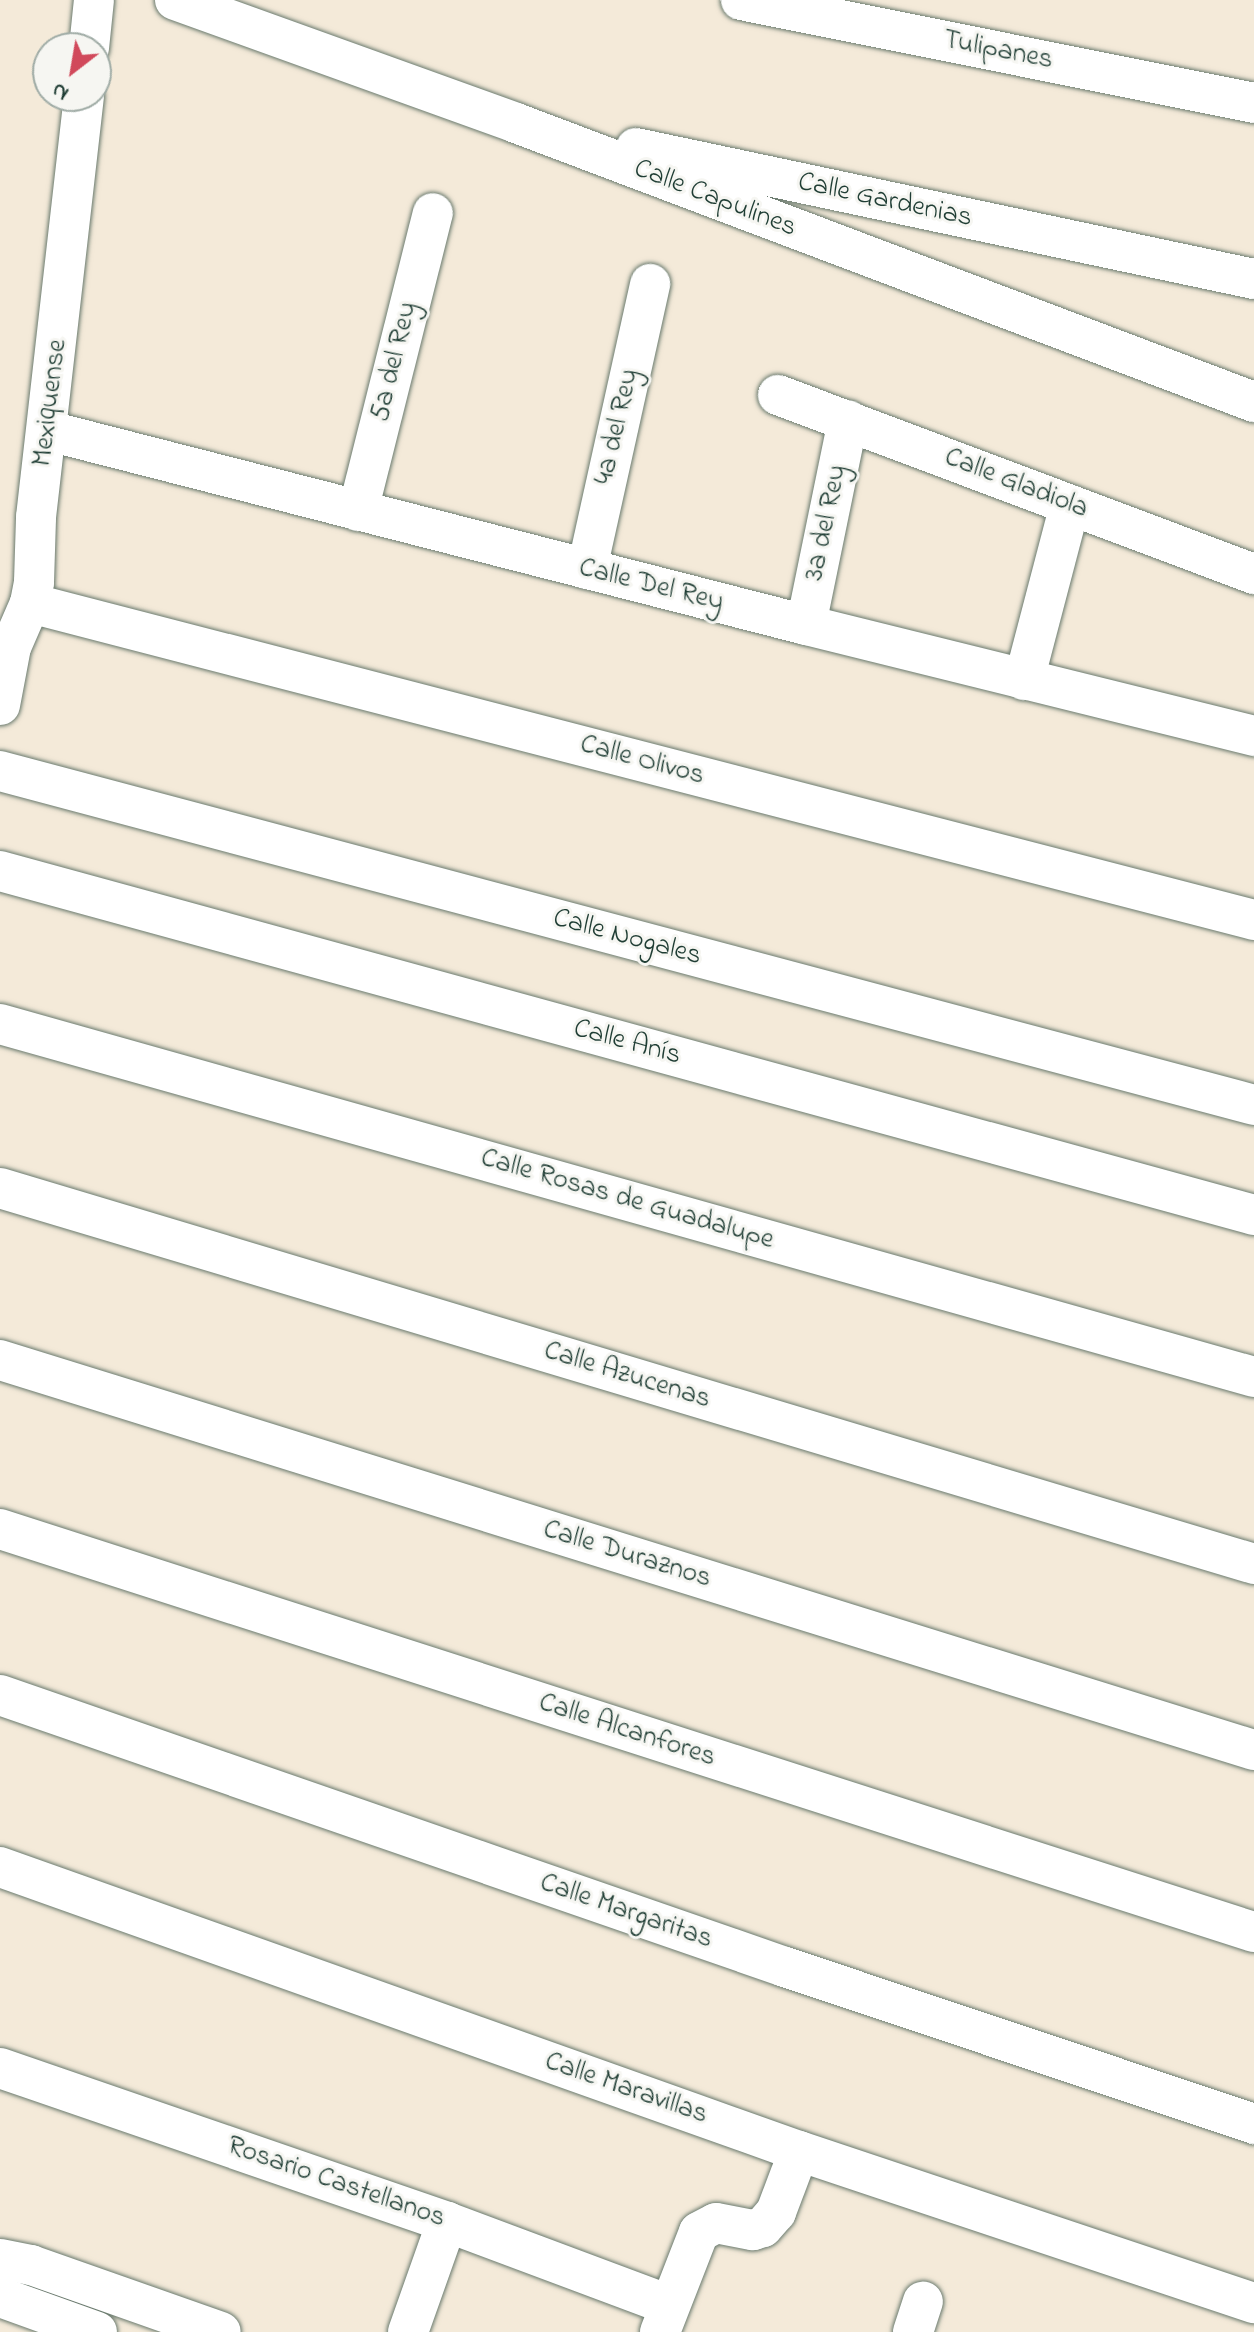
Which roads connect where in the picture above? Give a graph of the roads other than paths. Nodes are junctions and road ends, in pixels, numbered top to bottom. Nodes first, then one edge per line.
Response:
1 (94, 0) edge
2 (175, 0) edge
3 (741, 0) edge
4 (91, 32) edge
5 (1254, 103) edge
6 (82, 112) edge
7 (516, 123) junction
8 (433, 213) dead end
9 (1254, 279) edge
10 (650, 284) dead end
11 (778, 395) dead end
12 (1254, 402) edge
13 (848, 420) junction
14 (49, 431) junction
15 (1070, 505) junction
16 (358, 511) junction
17 (587, 569) junction
18 (1254, 574) edge
19 (30, 603) junction
20 (806, 625) junction
21 (1024, 680) junction
22 (0, 705) edge
23 (1253, 733) edge
24 (0, 771) edge
25 (0, 871) edge
26 (1254, 920) edge
27 (0, 1024) edge
28 (1254, 1105) edge
29 (0, 1188) edge
30 (1254, 1215) edge
31 (0, 1360) edge
32 (1254, 1377) edge
33 (0, 1529) edge
34 (1254, 1564) edge
35 (0, 1695) edge
36 (1254, 1750) edge
37 (0, 1867) edge
38 (1254, 1932) edge
39 (0, 2068) edge
40 (1254, 2124) edge
41 (799, 2151) junction
42 (447, 2222) junction
43 (0, 2259) edge
44 (0, 2297) edge
45 (1254, 2303) edge
46 (664, 2319) edge
47 (97, 2332) edge
48 (221, 2332) edge
49 (408, 2332) edge

1 - 4 street
2 - 7 street, Calle Capulines
3 - 5 street, Tulipanes
6 - 14 street, Mexiquense
7 - 9 street, Calle Gardenias
7 - 12 street, Calle Capulines
8 - 16 street, 5a del Rey
10 - 17 street, 4a del Rey
11 - 13 street, Calle Gladiola
13 - 15 street, Calle Gladiola
13 - 20 street, 3a del Rey
14 - 16 street, Calle Del Rey
14 - 19 street, Mexiquense
15 - 18 street, Calle Gladiola
15 - 21 street
16 - 17 street, Calle Del Rey
17 - 20 street, Calle Del Rey
19 - 22 street, Mexiquense
19 - 26 street, Calle Olivos
20 - 21 street, Calle Del Rey
21 - 23 street, Calle Del Rey
24 - 28 street, Calle Nogales
25 - 30 street, Calle Anís
27 - 32 street, Calle Rosas de Guadalupe
29 - 34 street, Calle Azucenas
31 - 36 street, Calle Duraznos
33 - 38 street, Calle Alcanfores
35 - 40 street, Calle Margaritas
37 - 41 street, Calle Maravillas
39 - 42 street, Rosario Castellanos
41 - 45 street, Calle Maravillas
41 - 46 street
42 - 46 street, Rosario Castellanos
42 - 49 street
43 - 48 street
44 - 47 street

